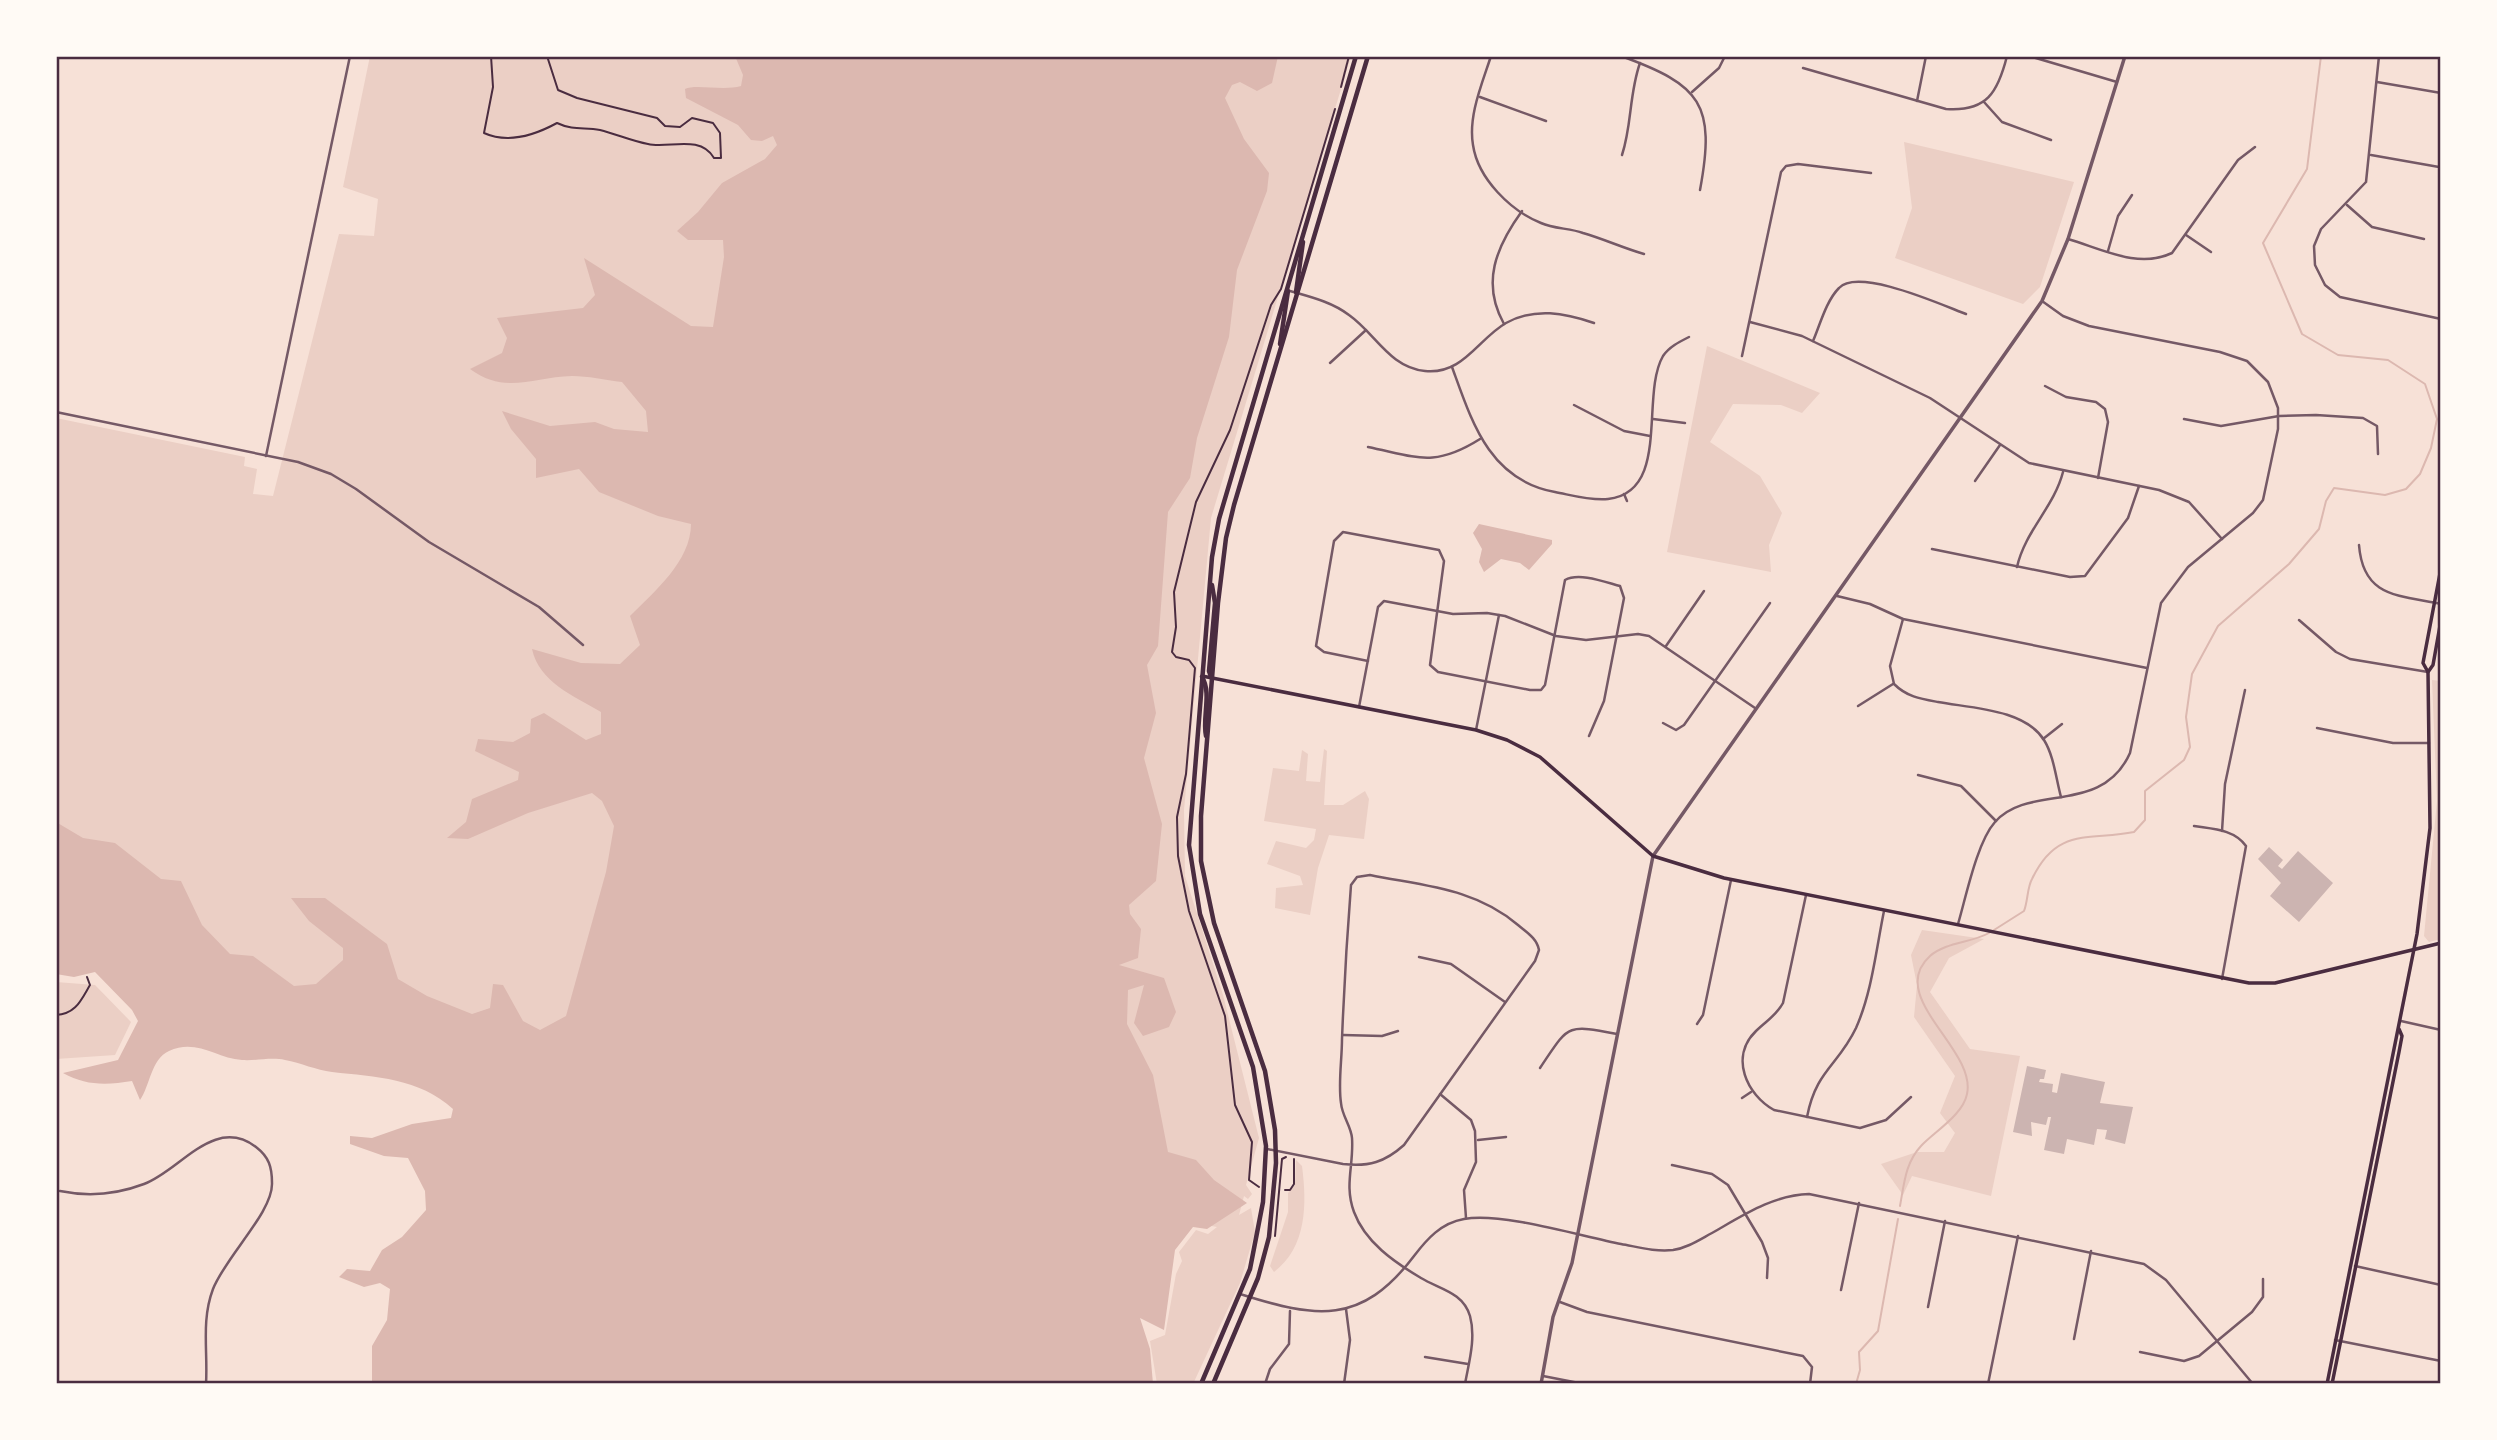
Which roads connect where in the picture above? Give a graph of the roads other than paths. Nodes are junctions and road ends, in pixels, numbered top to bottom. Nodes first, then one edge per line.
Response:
1 (350, 56) edge
2 (1356, 56) edge
3 (1368, 56) edge
4 (1491, 56) edge
5 (1621, 56) edge
6 (1725, 56) edge
7 (1926, 56) edge
8 (2007, 56) edge
9 (2029, 56) edge
10 (2125, 56) edge
11 (2379, 56) edge
12 (1640, 63) junction
13 (1804, 68) dead end
14 (2117, 82) junction
15 (2377, 82) junction
16 (1692, 92) junction
17 (2441, 93) edge
18 (1479, 96) junction
19 (1917, 101) junction
20 (1984, 102) junction
21 (1546, 121) dead end
22 (2051, 140) dead end
23 (2255, 147) dead end
24 (2371, 155) junction
25 (1622, 156) dead end
26 (2438, 167) dead end
27 (1871, 173) dead end
28 (1700, 190) dead end
29 (2132, 195) dead end
30 (2346, 205) junction
31 (1522, 211) junction
32 (1304, 234) junction
33 (2186, 236) junction
34 (2068, 239) junction
35 (2424, 239) dead end
36 (2108, 251) junction
37 (2211, 252) dead end
38 (1644, 254) dead end
39 (1287, 290) junction
40 (1296, 293) junction
41 (2042, 301) junction
42 (1966, 314) dead end
43 (2441, 319) edge
44 (1750, 322) junction
45 (1594, 323) dead end
46 (1504, 324) junction
47 (1366, 330) junction
48 (1689, 337) dead end
49 (1813, 341) junction
50 (1279, 355) junction
51 (1742, 356) dead end
52 (1330, 363) dead end
53 (1452, 367) junction
54 (2045, 386) dead end
55 (1574, 405) dead end
56 (56, 412) edge
57 (2279, 416) junction
58 (1652, 418) junction
59 (1961, 418) junction
60 (2183, 419) dead end
61 (2380, 420) dead end
62 (1685, 423) dead end
63 (2375, 424) junction
64 (1650, 436) junction
65 (1480, 439) junction
66 (2000, 445) junction
67 (1368, 447) dead end
68 (2378, 454) dead end
69 (266, 456) junction
70 (2063, 472) junction
71 (2098, 478) junction
72 (1975, 481) dead end
73 (2139, 486) junction
74 (1624, 494) junction
75 (1627, 501) dead end
76 (2222, 539) junction
77 (2360, 545) dead end
78 (1932, 550) dead end
79 (2017, 567) junction
80 (2441, 568) edge
81 (1210, 578) junction
82 (1704, 590) dead end
83 (1837, 596) junction
84 (1770, 603) dead end
85 (2435, 603) junction
86 (2441, 604) edge
87 (1437, 611) junction
88 (1499, 615) junction
89 (1903, 619) junction
90 (2299, 620) dead end
91 (2441, 620) edge
92 (1556, 636) junction
93 (1616, 636) junction
94 (583, 645) dead end
95 (1666, 646) junction
96 (1368, 661) junction
97 (2147, 668) junction
98 (2428, 671) junction
99 (1202, 676) junction
100 (1211, 678) junction
101 (1716, 680) junction
102 (1486, 681) junction
103 (1894, 684) junction
104 (2245, 690) dead end
105 (1857, 706) dead end
106 (1359, 707) junction
107 (1756, 709) junction
108 (1663, 723) dead end
109 (2062, 724) dead end
110 (2317, 728) dead end
111 (1476, 730) junction
112 (1589, 736) dead end
113 (2043, 739) junction
114 (1207, 743) junction
115 (2429, 743) junction
116 (1918, 775) dead end
117 (2061, 797) junction
118 (1996, 821) junction
119 (2194, 826) dead end
120 (2222, 831) junction
121 (1653, 856) junction
122 (1731, 880) junction
123 (1806, 895) junction
124 (1884, 911) junction
125 (1958, 926) junction
126 (2441, 943) edge
127 (2414, 949) junction
128 (1419, 957) dead end
129 (2222, 979) junction
130 (1505, 1002) junction
131 (2401, 1021) junction
132 (1697, 1024) dead end
133 (2399, 1029) junction
134 (2441, 1030) edge
135 (1398, 1031) dead end
136 (1617, 1034) junction
137 (1342, 1035) junction
138 (1540, 1068) dead end
139 (2386, 1079) junction
140 (2393, 1080) junction
141 (1751, 1092) junction
142 (1440, 1094) junction
143 (1912, 1097) dead end
144 (1742, 1098) dead end
145 (1807, 1118) junction
146 (1506, 1137) dead end
147 (1477, 1140) junction
148 (1266, 1149) junction
149 (1276, 1151) junction
150 (1349, 1164) junction
151 (1672, 1165) dead end
152 (60, 1191) dead end
153 (1859, 1203) junction
154 (1746, 1215) junction
155 (1466, 1218) junction
156 (1945, 1221) junction
157 (2358, 1222) junction
158 (2365, 1224) junction
159 (1577, 1235) junction
160 (2018, 1236) junction
161 (2091, 1251) junction
162 (2350, 1265) junction
163 (1405, 1267) junction
164 (2356, 1267) junction
165 (1768, 1278) dead end
166 (2263, 1279) dead end
167 (2441, 1285) edge
168 (1841, 1290) dead end
169 (1240, 1294) junction
170 (1250, 1297) junction
171 (1560, 1302) junction
172 (1928, 1307) dead end
173 (1346, 1309) junction
174 (1290, 1310) junction
175 (2074, 1339) dead end
176 (2335, 1340) junction
177 (2217, 1341) junction
178 (2342, 1341) junction
179 (2140, 1352) dead end
180 (1425, 1357) dead end
181 (2441, 1361) edge
182 (1468, 1364) junction
183 (1543, 1376) junction
184 (206, 1384) edge
185 (1201, 1384) edge
186 (1213, 1384) edge
187 (1265, 1384) edge
188 (1344, 1384) edge
189 (1465, 1384) edge
190 (1541, 1384) edge
191 (1584, 1384) edge
192 (1810, 1384) edge
193 (1988, 1384) edge
194 (2253, 1384) edge
195 (2330, 1384) edge

1 - 69 street
2 - 32 main road
3 - 40 main road
4 - 18 street
5 - 12 street
6 - 16 street
7 - 19 street
8 - 20 street
9 - 14 street
10 - 14 street
11 - 15 street
12 - 16 street
12 - 25 street
13 - 19 street
14 - 34 street
15 - 17 street
15 - 24 street
16 - 28 street
18 - 21 street
18 - 31 street
19 - 20 street
20 - 22 street
23 - 33 street
24 - 26 street
24 - 30 street
27 - 44 street
29 - 36 street
30 - 35 street
30 - 43 street
31 - 38 street
31 - 46 street
32 - 39 main road
32 - 40 main road
33 - 36 street
33 - 37 street
34 - 36 street
34 - 41 street
39 - 40 street
39 - 50 main road
39 - 81 main road
40 - 47 street
40 - 50 main road
41 - 57 street
41 - 59 street
42 - 49 street
44 - 49 street
44 - 51 street
45 - 46 street
46 - 53 street
47 - 52 street
47 - 53 street
48 - 58 street
49 - 59 street
50 - 100 main road
53 - 65 street
54 - 71 street
55 - 64 street
56 - 69 street
57 - 60 street
57 - 63 street
57 - 76 street
58 - 62 street
58 - 64 street
59 - 66 street
59 - 83 street
61 - 63 street
63 - 68 street
64 - 74 street
65 - 67 street
65 - 74 street
66 - 70 street
66 - 72 street
69 - 94 street
70 - 71 street
70 - 79 street
71 - 73 street
73 - 76 street
73 - 79 street
74 - 75 street
76 - 97 street
77 - 85 street
78 - 79 street
80 - 85 main road
81 - 99 main road
81 - 100 main road
82 - 95 street
83 - 89 street
83 - 107 street
84 - 101 street
85 - 86 street
85 - 98 main road
87 - 88 street
87 - 96 street
87 - 96 street
87 - 102 street
88 - 92 street
88 - 102 street
89 - 97 street
89 - 103 street
90 - 98 street
91 - 98 main road
92 - 93 street
92 - 93 street
92 - 102 street
93 - 95 street
93 - 112 street
95 - 101 street
96 - 106 street
97 - 117 street
98 - 115 main road
99 - 100 main road
99 - 114 main road
99 - 148 main road
100 - 106 main road
100 - 114 main road
101 - 107 street
101 - 108 street
102 - 111 street
103 - 105 street
103 - 113 street
104 - 120 street
106 - 111 main road
107 - 121 street
109 - 113 street
110 - 115 street
111 - 121 main road
113 - 117 street
114 - 149 main road
115 - 127 main road
116 - 118 street
117 - 118 street
118 - 125 street
119 - 120 street
120 - 129 street
121 - 122 main road
121 - 136 street
122 - 123 main road
122 - 132 street
123 - 124 main road
123 - 141 street
124 - 125 main road
124 - 145 street
125 - 129 main road
126 - 127 main road
127 - 129 main road
127 - 131 main road
128 - 130 street
130 - 137 street
130 - 142 street
131 - 133 main road
131 - 134 street
133 - 139 main road
133 - 140 main road
135 - 137 street
136 - 138 street
136 - 159 street
137 - 150 street
139 - 140 main road
139 - 157 main road
140 - 158 main road
141 - 144 street
141 - 145 street
142 - 147 street
142 - 150 street
143 - 145 street
146 - 147 street
147 - 155 street
148 - 149 street
148 - 169 main road
149 - 150 street
149 - 170 main road
150 - 163 street
151 - 154 street
152 - 184 street
153 - 154 street
153 - 156 street
153 - 168 street
154 - 159 street
154 - 165 street
155 - 159 street
155 - 163 street
156 - 160 street
156 - 172 street
157 - 158 main road
157 - 162 main road
158 - 164 main road
159 - 171 street
160 - 161 street
160 - 193 street
161 - 175 street
161 - 177 street
162 - 164 street
162 - 176 main road
163 - 173 street
163 - 182 street
164 - 167 street
164 - 178 main road
166 - 177 street
169 - 170 street
169 - 185 main road
170 - 174 street
170 - 186 main road
171 - 183 street
171 - 192 street
173 - 174 street
173 - 188 street
174 - 187 street
176 - 178 street
176 - 195 main road
177 - 179 street
177 - 194 street
178 - 181 street
178 - 195 main road
180 - 182 street
182 - 189 street
183 - 190 street
183 - 191 street

